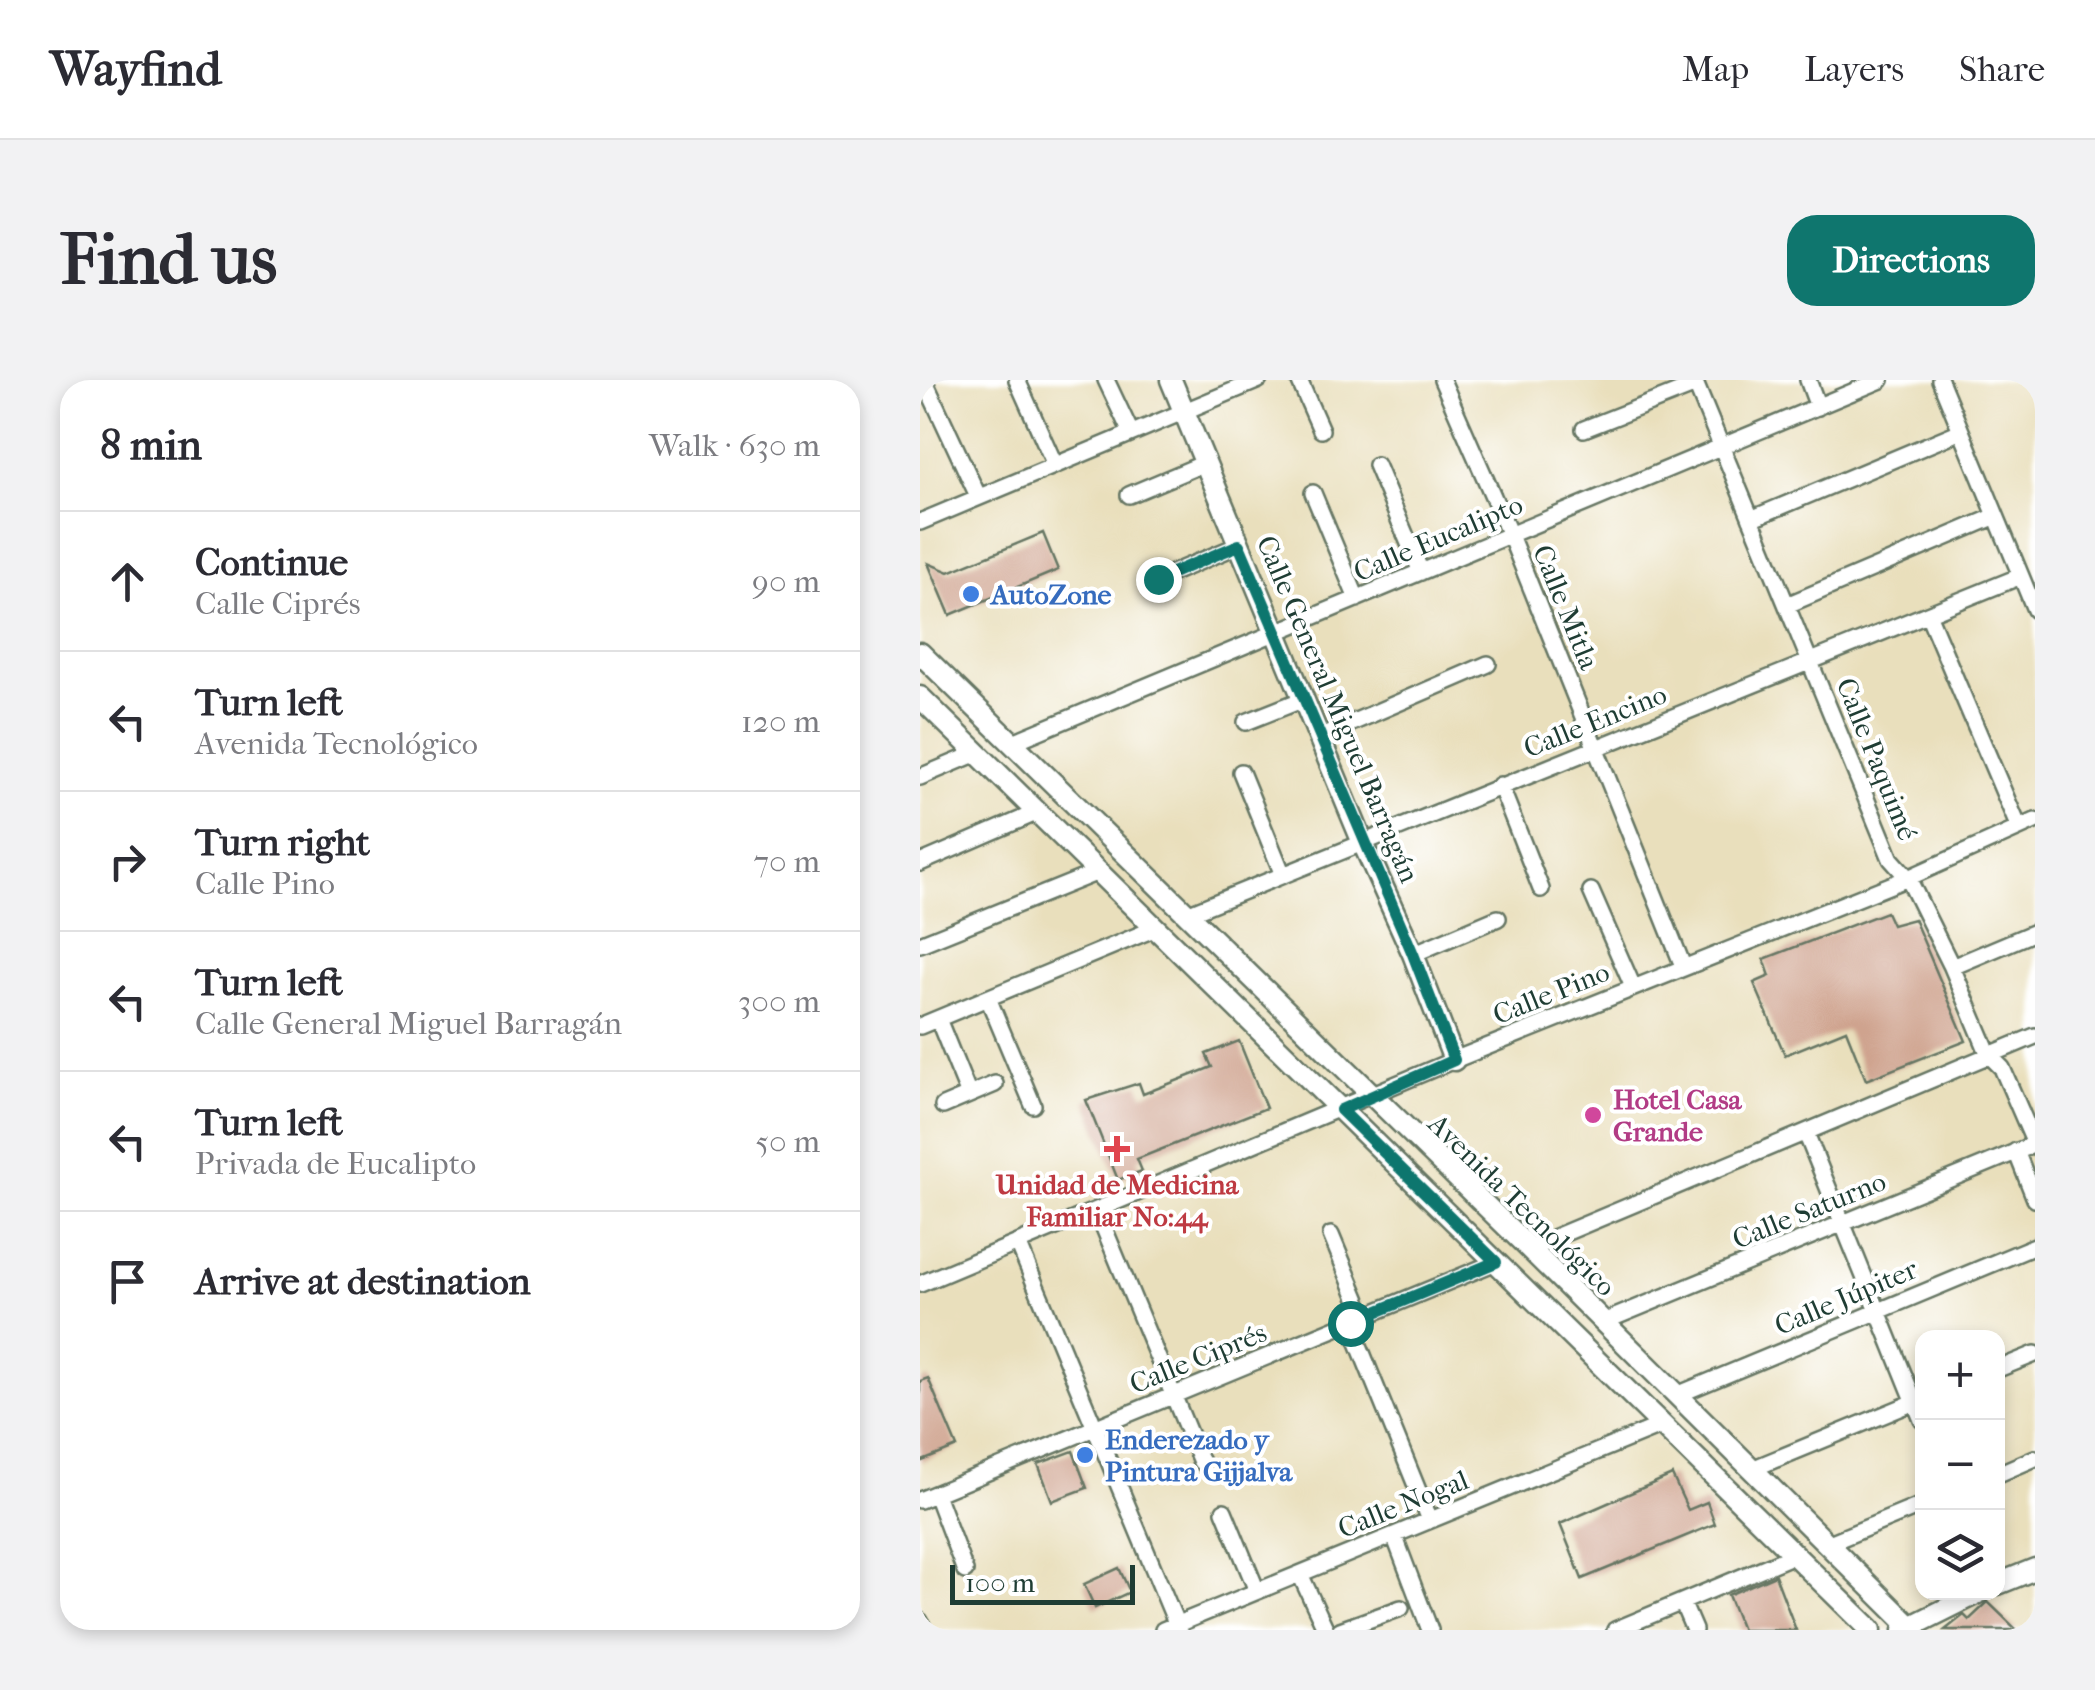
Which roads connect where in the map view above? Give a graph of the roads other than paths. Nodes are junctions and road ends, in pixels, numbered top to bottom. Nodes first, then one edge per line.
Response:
1 (924, 380) edge
2 (1017, 380) edge
3 (1106, 380) edge
4 (1171, 380) edge
5 (1259, 380) edge
6 (1299, 380) edge
7 (1442, 380) edge
8 (1808, 380) edge
9 (1881, 380) edge
10 (1940, 380) edge
11 (1695, 382) edge
12 (1818, 406) junction
13 (1184, 411) junction
14 (1321, 430) dead end
15 (1584, 430) dead end
16 (1961, 432) junction
17 (1132, 433) junction
18 (1722, 448) junction
19 (1205, 463) junction
20 (1055, 464) junction
21 (1376, 465) dead end
22 (1313, 493) dead end
23 (978, 496) junction
24 (1129, 496) dead end
25 (1996, 516) junction
26 (1751, 519) junction
27 (920, 522) edge
28 (1510, 535) junction
29 (1239, 545) junction
30 (1421, 572) junction
31 (2021, 576) junction
32 (1158, 579) dead end
33 (1357, 599) junction
34 (1787, 605) junction
35 (2035, 610) edge
36 (1928, 614) junction
37 (1275, 633) junction
38 (920, 653) edge
39 (1810, 662) junction
40 (1488, 664) dead end
41 (920, 697) edge
42 (1304, 699) junction
43 (1246, 722) dead end
44 (1318, 737) junction
45 (1013, 742) junction
46 (1596, 748) junction
47 (977, 753) junction
48 (1241, 772) dead end
49 (920, 777) edge
50 (1500, 785) junction
51 (1038, 812) junction
52 (2035, 822) edge
53 (2018, 828) junction
54 (1363, 843) junction
55 (920, 863) edge
56 (1098, 872) junction
57 (1283, 875) junction
58 (1908, 878) junction
59 (1541, 888) dead end
60 (1592, 891) dead end
61 (1187, 914) junction
62 (1498, 918) dead end
63 (1156, 928) junction
64 (2035, 932) edge
65 (920, 944) edge
66 (1413, 954) junction
67 (1683, 966) junction
68 (1952, 967) junction
69 (1632, 987) junction
70 (988, 998) junction
71 (938, 1019) junction
72 (920, 1026) edge
73 (2035, 1036) edge
74 (1989, 1055) junction
75 (1454, 1060) junction
76 (995, 1084) dead end
77 (970, 1095) junction
78 (1372, 1097) junction
79 (1033, 1105) dead end
80 (943, 1106) dead end
81 (1341, 1110) junction
82 (1806, 1133) junction
83 (2035, 1144) edge
84 (2016, 1152) junction
85 (2035, 1199) edge
86 (1096, 1211) junction
87 (1843, 1223) junction
88 (1331, 1236) dead end
89 (1018, 1244) junction
90 (2035, 1246) edge
91 (1528, 1248) junction
92 (1496, 1262) junction
93 (920, 1284) edge
94 (1879, 1311) junction
95 (1357, 1320) junction
96 (1603, 1322) junction
97 (2035, 1354) edge
98 (2005, 1366) edge
99 (1915, 1392) edge
100 (1174, 1395) junction
101 (1677, 1395) junction
102 (1915, 1403) edge
103 (1662, 1425) junction
104 (1095, 1428) junction
105 (2035, 1458) edge
106 (1200, 1462) dead end
107 (1752, 1469) junction
108 (2005, 1471) edge
109 (928, 1497) edge
110 (1915, 1508) edge
111 (1224, 1512) dead end
112 (1430, 1520) junction
113 (1394, 1535) junction
114 (1827, 1544) junction
115 (1794, 1555) junction
116 (2035, 1569) edge
117 (965, 1570) dead end
118 (1300, 1574) junction
119 (2005, 1581) edge
120 (1257, 1592) junction
121 (1965, 1600) edge
122 (1682, 1602) junction
123 (1400, 1608) dead end
124 (1173, 1628) edge
125 (1909, 1629) edge
126 (1326, 1630) edge
127 (1340, 1630) edge
128 (1430, 1630) edge
129 (1616, 1630) edge
130 (1694, 1630) edge
131 (1870, 1630) edge

1 - 23 street
2 - 20 street
3 - 17 street
4 - 13 main road, Calle General Miguel Barragán
5 - 13 street
6 - 14 street
7 - 28 street, Calle Mitla
8 - 12 street
9 - 12 street, Calle Eucalipto
10 - 16 street
11 - 15 street
11 - 18 street, Calle Paquimé
12 - 18 street, Calle Eucalipto
13 - 17 street
13 - 19 main road, Calle General Miguel Barragán
16 - 25 street
16 - 26 street
17 - 20 street
18 - 26 street, Calle Paquimé
18 - 28 street, Calle Eucalipto
19 - 24 street
19 - 29 main road, Calle General Miguel Barragán
20 - 23 street
21 - 30 street
22 - 33 street
23 - 27 street
25 - 31 street
25 - 34 street
26 - 34 street, Calle Paquimé
28 - 30 street, Calle Eucalipto
28 - 46 street, Calle Mitla
29 - 32 street
29 - 37 main road, Calle General Miguel Barragán
30 - 33 street, Calle Eucalipto
31 - 35 street
31 - 36 street, Calle Encino
33 - 37 street, Calle Eucalipto
34 - 39 street, Calle Paquimé
36 - 39 street, Calle Encino
36 - 53 street
37 - 42 main road, Calle General Miguel Barragán
37 - 45 street, Calle Eucalipto
38 - 45 main road, Avenida Tecnológico
39 - 46 street, Calle Encino
39 - 58 street, Calle Paquimé
40 - 44 street
41 - 47 main road, Avenida Tecnológico
42 - 43 street
42 - 44 main road, Calle General Miguel Barragán
44 - 54 main road, Calle General Miguel Barragán
45 - 61 main road, Avenida Tecnológico
46 - 50 street, Calle Encino
46 - 67 street, Calle Mitla
47 - 49 street
47 - 51 main road, Avenida Tecnológico
48 - 57 street
50 - 54 street, Calle Encino
50 - 59 street
51 - 55 street
51 - 56 main road, Avenida Tecnológico
52 - 53 street, Calle Pino
53 - 58 street, Calle Pino
54 - 57 street, Calle Encino
54 - 66 main road, Calle General Miguel Barragán
56 - 63 main road, Avenida Tecnológico
56 - 65 street
57 - 61 street, Calle Encino
58 - 67 street, Calle Pino
58 - 68 street, Calle Paquimé
60 - 69 street
61 - 78 main road, Avenida Tecnológico
62 - 66 street
63 - 70 street
63 - 81 main road, Avenida Tecnológico
64 - 68 street
66 - 75 main road, Calle General Miguel Barragán
67 - 69 street, Calle Pino
68 - 74 street, Calle Paquimé
69 - 75 street, Calle Pino
70 - 71 street
70 - 79 street
71 - 72 street
71 - 77 street
73 - 74 street
74 - 82 street
74 - 83 street, Calle Paquimé
75 - 78 street, Calle Pino
76 - 77 street
77 - 80 street
78 - 81 street, Calle Pino
78 - 91 main road, Avenida Tecnológico
81 - 86 street, Calle Pino
81 - 92 main road, Avenida Tecnológico
82 - 87 street
82 - 91 street
83 - 84 street, Calle Saturno
84 - 85 street
84 - 87 street, Calle Saturno
86 - 89 street, Calle Pino
86 - 100 street
87 - 94 street
87 - 96 street, Calle Saturno
88 - 95 street
89 - 93 street, Calle Pino
89 - 104 street
90 - 94 street, Calle Júpiter
91 - 96 main road, Avenida Tecnológico
92 - 95 street, Calle Ciprés
92 - 103 main road, Avenida Tecnológico
94 - 99 street
94 - 101 street, Calle Júpiter
95 - 100 street, Calle Ciprés
95 - 112 street
96 - 101 main road, Avenida Tecnológico
97 - 98 street
100 - 104 street, Calle Ciprés
100 - 106 street
101 - 107 main road, Avenida Tecnológico
102 - 107 street
103 - 112 street, Calle Nogal
103 - 115 main road, Avenida Tecnológico
104 - 109 street, Calle Ciprés
104 - 124 street
105 - 108 street
107 - 114 main road, Avenida Tecnológico
109 - 117 street
110 - 114 street
111 - 120 street
112 - 113 street, Calle Nogal
113 - 118 street, Calle Nogal
113 - 128 street
114 - 125 main road, Avenida Tecnológico
115 - 122 street
115 - 131 main road, Avenida Tecnológico
116 - 119 main road
118 - 120 street, Calle Nogal
118 - 126 street
120 - 124 street, Calle Nogal
121 - 125 main road
122 - 129 street
122 - 130 street
123 - 127 street

